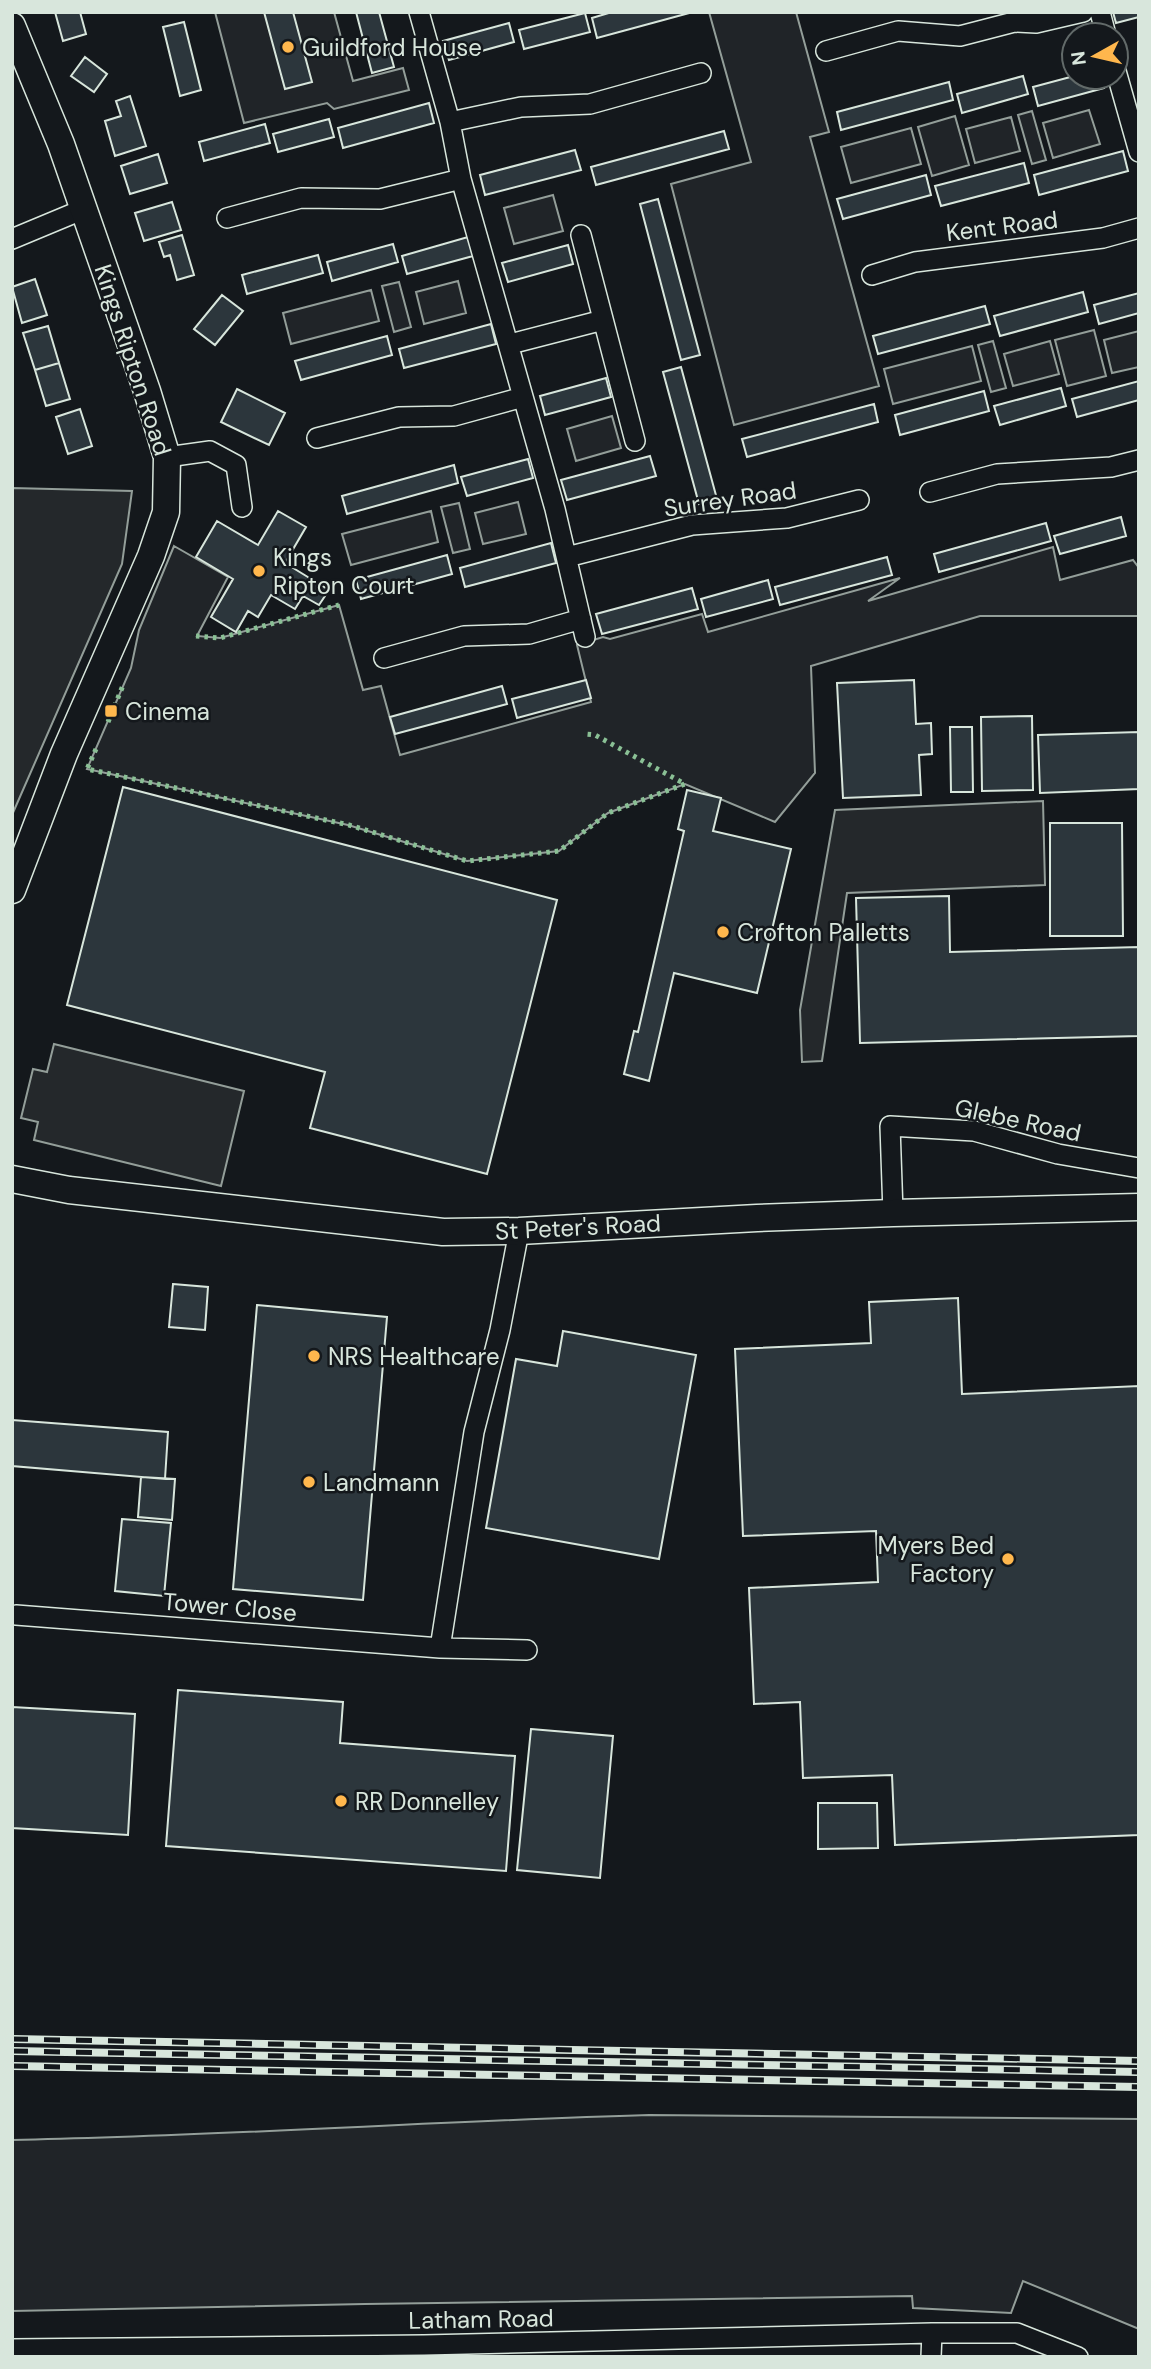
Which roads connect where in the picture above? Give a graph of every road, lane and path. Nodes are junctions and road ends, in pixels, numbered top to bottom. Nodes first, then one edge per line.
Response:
1 (419, 12) edge
2 (1083, 12) edge
3 (12, 26) edge
4 (826, 51) dead end
5 (701, 73) dead end
6 (1122, 91) edge
7 (450, 122) junction
8 (1139, 152) edge
9 (461, 179) junction
10 (84, 209) junction
11 (227, 218) dead end
12 (1139, 228) edge
13 (581, 235) dead end
14 (12, 239) edge
15 (872, 275) dead end
16 (603, 320) junction
17 (510, 344) junction
18 (523, 397) junction
19 (317, 438) dead end
20 (635, 441) dead end
21 (167, 457) junction
22 (1139, 460) edge
23 (930, 492) dead end
24 (859, 500) dead end
25 (242, 507) dead end
26 (567, 557) junction
27 (384, 658) dead end
28 (12, 890) edge
29 (1139, 1168) edge
30 (15, 1178) edge
31 (1139, 1207) edge
32 (893, 1213) junction
33 (519, 1231) junction
34 (16, 1615) dead end
35 (440, 1648) junction
36 (527, 1650) dead end
37 (932, 2333) junction
38 (25, 2351) edge
39 (931, 2357) edge
40 (1078, 2357) edge

1 - 7 street
2 - 4 street
3 - 10 street, Kings Ripton Road
5 - 7 street
6 - 8 street
7 - 9 street
9 - 11 street
9 - 17 street
10 - 14 street
10 - 21 street, Kings Ripton Road
12 - 15 street, Kent Road
13 - 16 street
16 - 17 street
16 - 20 street
17 - 18 street
18 - 19 street
18 - 26 street
21 - 25 street
21 - 28 street, Kings Ripton Road
22 - 23 street
24 - 26 street, Surrey Road
26 - 27 street
29 - 32 street, Glebe Road
30 - 33 street, St Peter's Road
31 - 32 street, St Peter's Road
32 - 33 street, St Peter's Road
33 - 35 street
34 - 35 street, Tower Close
35 - 36 street, Tower Close
37 - 38 street, Latham Road
37 - 39 street
37 - 40 street, Latham Road

